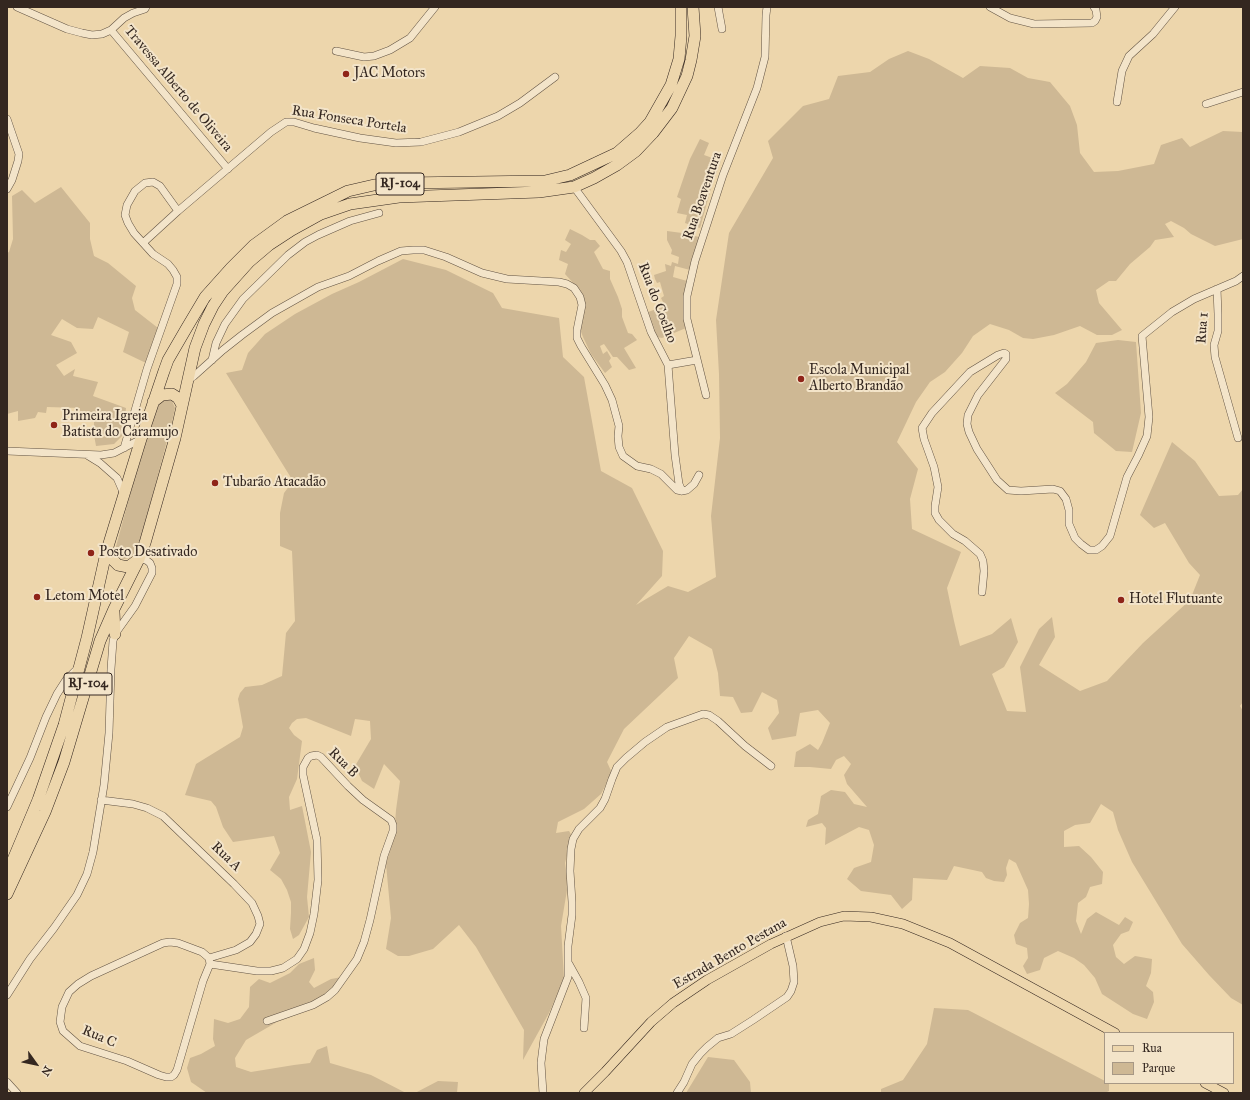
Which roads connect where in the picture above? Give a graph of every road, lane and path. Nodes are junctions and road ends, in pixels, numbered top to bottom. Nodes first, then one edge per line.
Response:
1 (17, 7) edge
2 (146, 7) edge
3 (434, 7) edge
4 (681, 7) edge
5 (694, 7) edge
6 (718, 7) edge
7 (768, 7) edge
8 (990, 7) edge
9 (1094, 7) edge
10 (1175, 7) edge
11 (722, 29) dead end
12 (111, 30) junction
13 (336, 51) dead end
14 (555, 77) dead end
15 (1243, 92) edge
16 (1117, 102) dead end
17 (1206, 104) dead end
18 (7, 119) edge
19 (228, 169) junction
20 (574, 186) junction
21 (7, 188) edge
22 (178, 211) junction
23 (379, 213) dead end
24 (143, 243) junction
25 (1243, 276) edge
26 (1217, 289) junction
27 (212, 360) junction
28 (697, 360) junction
29 (668, 365) junction
30 (187, 380) junction
31 (706, 395) dead end
32 (153, 402) junction
33 (182, 405) junction
34 (1238, 438) dead end
35 (141, 439) junction
36 (124, 448) junction
37 (7, 451) edge
38 (83, 454) junction
39 (699, 475) dead end
40 (682, 491) junction
41 (124, 494) junction
42 (106, 553) junction
43 (139, 559) junction
44 (982, 592) dead end
45 (114, 609) junction
46 (115, 634) junction
47 (79, 667) junction
48 (771, 766) dead end
49 (101, 800) junction
50 (7, 807) edge
51 (7, 874) edge
52 (7, 894) edge
53 (786, 936) junction
54 (209, 961) junction
55 (569, 964) junction
56 (7, 995) edge
57 (267, 1021) dead end
58 (584, 1028) dead end
59 (1113, 1032) edge
60 (7, 1082) edge
61 (1208, 1084) edge
62 (17, 1093) edge
63 (543, 1093) edge
64 (584, 1093) edge
65 (677, 1093) edge
66 (1224, 1093) edge

1 - 12 street, Travessa Alberto de Oliveira
2 - 12 street
3 - 13 street
4 - 32 highway, RJ-104
5 - 20 highway, RJ-104
6 - 11 street
7 - 28 street, Rua Boaventura
8 - 9 street
10 - 16 street
12 - 19 street, Travessa Alberto de Oliveira
14 - 19 street, Rua Fonseca Portela
15 - 17 street
18 - 21 street
19 - 22 street, Rua Fonseca Portela
20 - 29 street, Rua do Coelho
20 - 30 highway, RJ-104
22 - 24 street, Rua Fonseca Portela
22 - 24 street
23 - 27 street
24 - 36 street
25 - 26 street
26 - 34 street, Rua 1
26 - 44 street
27 - 30 street
27 - 40 street
28 - 29 street
28 - 31 street, Rua Boaventura
29 - 40 street, Rua do Coelho
30 - 33 highway, RJ-104
32 - 33 highway
32 - 35 highway, RJ-104
33 - 43 highway, RJ-104
35 - 36 street
35 - 41 highway, RJ-104
36 - 38 street
37 - 38 street
38 - 41 street
39 - 40 street
41 - 42 highway, RJ-104
42 - 43 highway
42 - 47 highway, RJ-104
43 - 45 highway, RJ-104
43 - 46 street
45 - 46 highway
45 - 52 highway, RJ-104
46 - 49 street
47 - 50 street
47 - 51 highway, RJ-104
48 - 55 street
49 - 54 street, Rua A
49 - 56 street
53 - 59 main road, Estrada Bento Pestana
53 - 64 main road, Estrada Bento Pestana
53 - 65 street
54 - 54 street, Rua C
54 - 57 street, Rua B
55 - 58 street
55 - 63 street
60 - 62 street
61 - 66 main road

